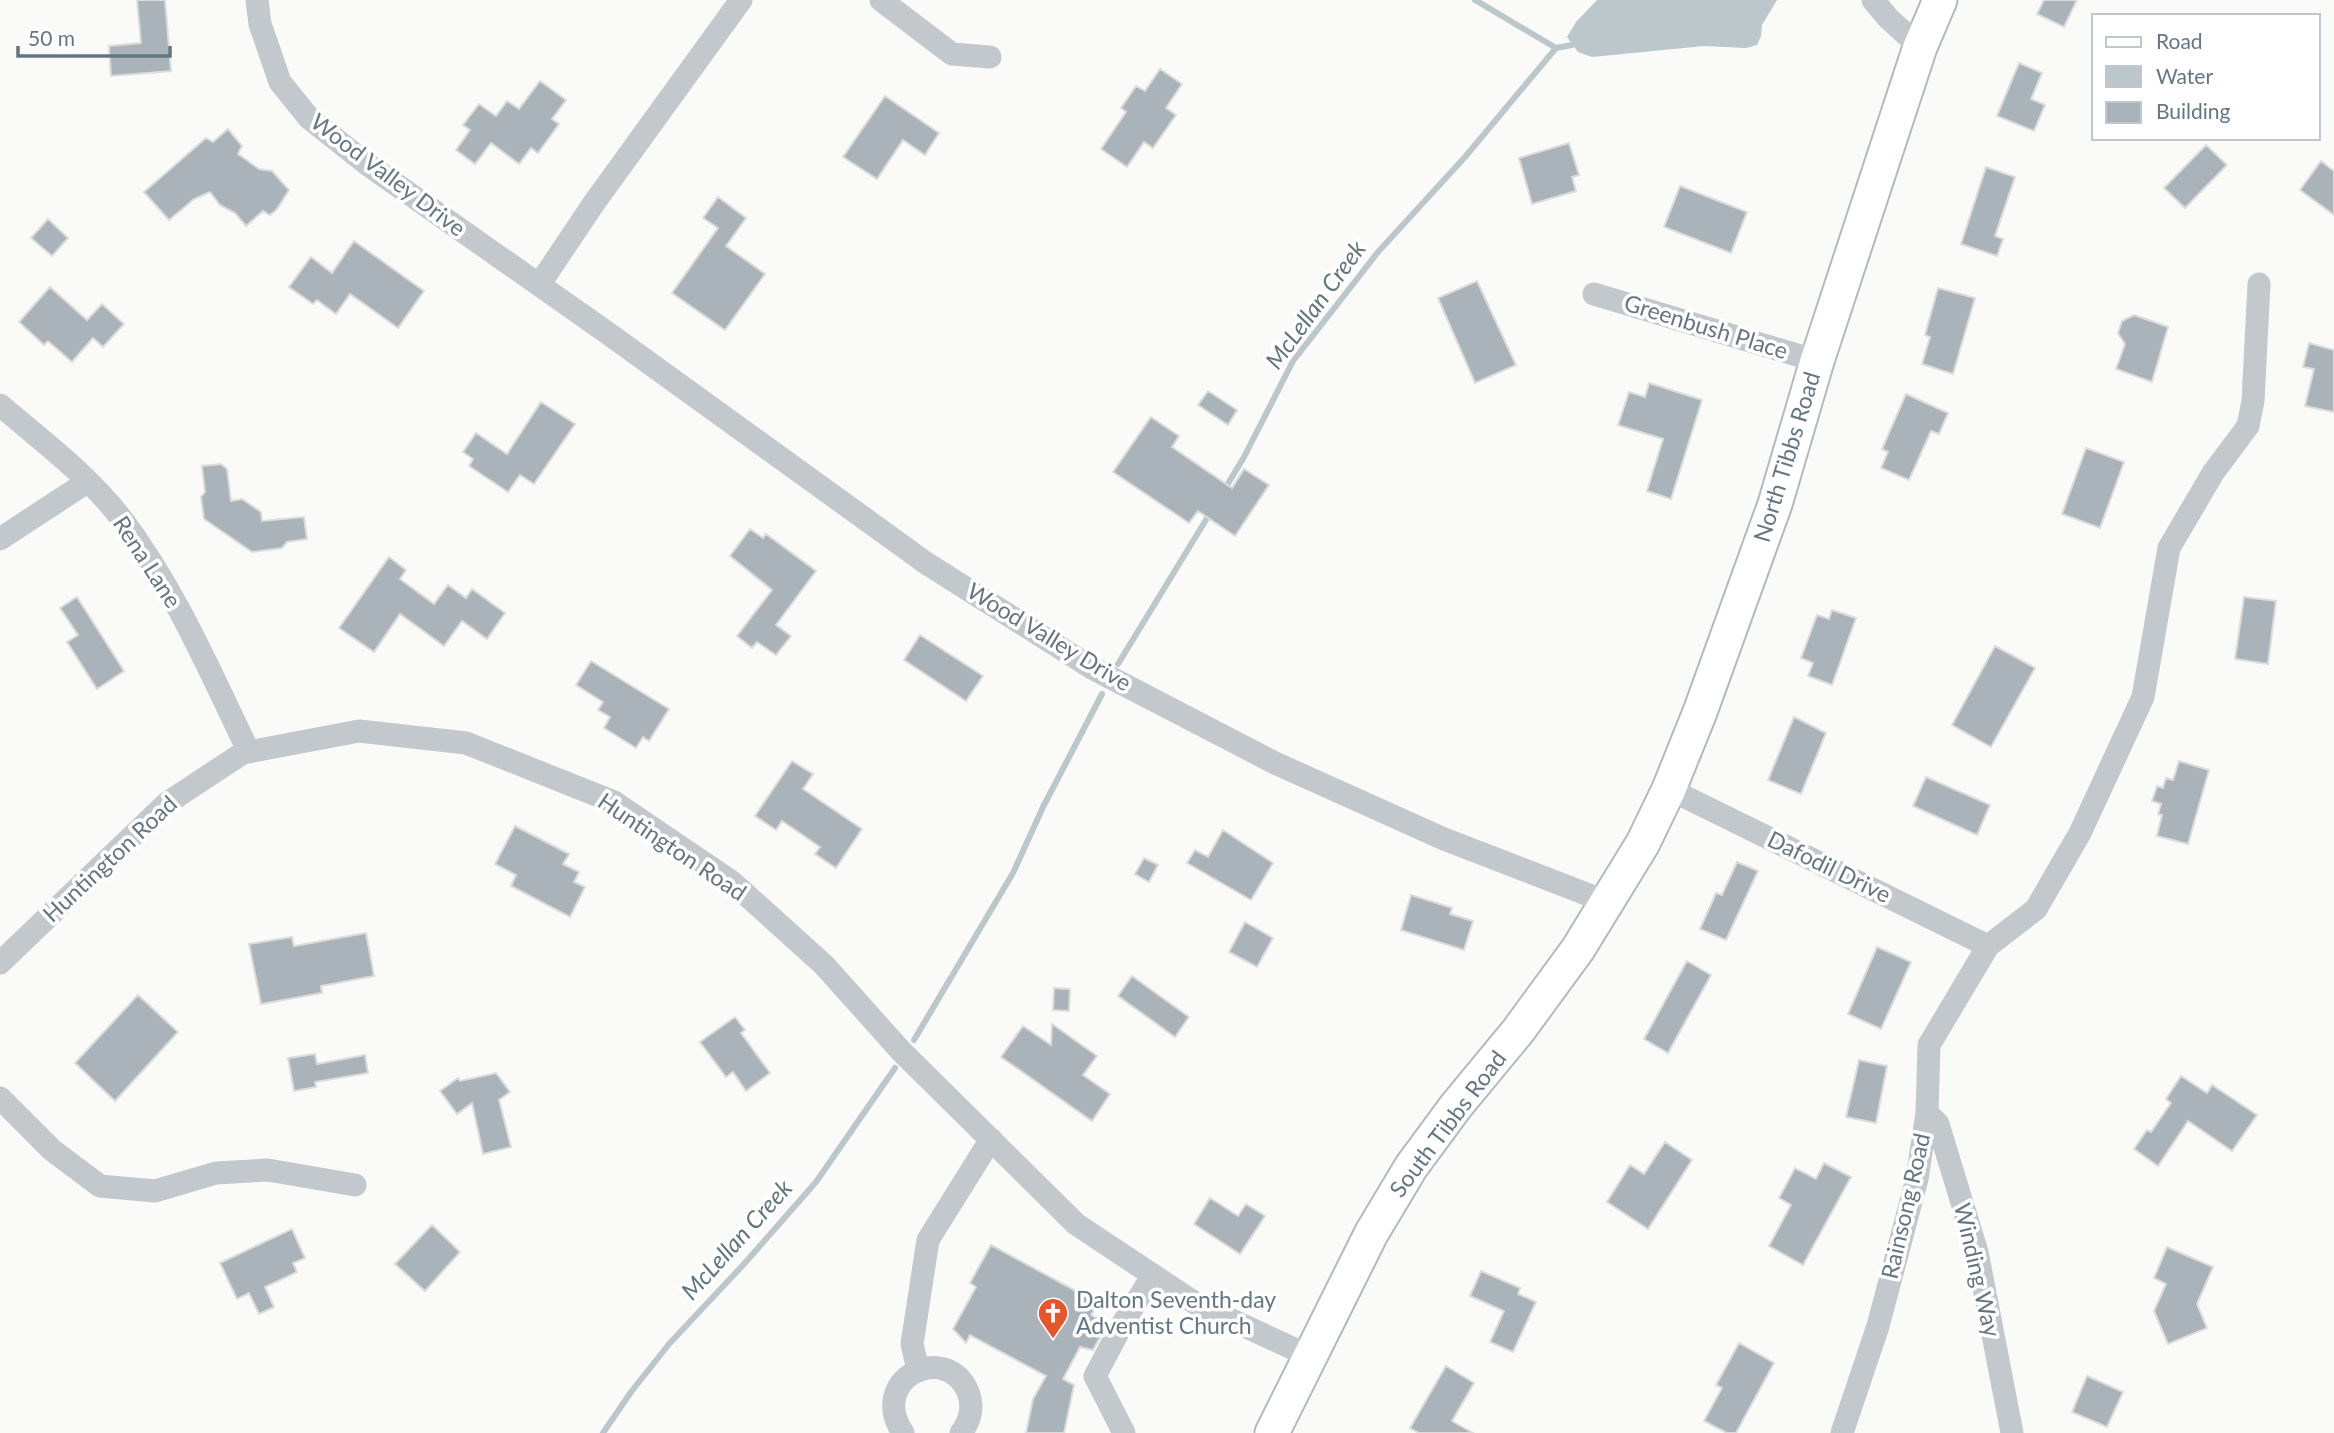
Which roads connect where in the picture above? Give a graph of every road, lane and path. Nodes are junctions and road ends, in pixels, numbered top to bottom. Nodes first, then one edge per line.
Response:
1 (257, 0) edge
2 (741, 0) edge
3 (881, 0) edge
4 (1873, 0) edge
5 (1940, 0) edge
6 (1920, 47) junction
7 (990, 57) dead end
8 (2259, 284) dead end
9 (539, 285) junction
10 (1594, 294) dead end
11 (1817, 361) junction
12 (0, 405) edge
13 (87, 482) junction
14 (0, 540) edge
15 (249, 752) junction
16 (1669, 789) junction
17 (1608, 902) junction
18 (1988, 946) junction
19 (0, 962) edge
20 (0, 1098) edge
21 (1927, 1113) junction
22 (991, 1139) junction
23 (355, 1185) dead end
24 (1153, 1275) junction
25 (1309, 1356) junction
26 (918, 1370) junction
27 (903, 1433) edge
28 (961, 1433) edge
29 (1124, 1433) edge
30 (1272, 1433) edge
31 (1842, 1433) edge
32 (2012, 1433) edge

1 - 9 street, Wood Valley Drive
2 - 9 street
3 - 7 street
4 - 6 street
5 - 6 street, North Tibbs Road
6 - 11 street, North Tibbs Road
8 - 18 street
9 - 17 street, Wood Valley Drive
10 - 11 street, Greenbush Place
11 - 16 street, North Tibbs Road
12 - 13 street, Rena Lane
13 - 14 street
13 - 15 street, Rena Lane
15 - 19 street, Huntington Road
15 - 22 street, Huntington Road
16 - 17 street, North Tibbs Road
16 - 18 street, Dafodil Drive
17 - 25 street, South Tibbs Road
18 - 21 street, Rainsong Road
20 - 23 street
21 - 31 street, Rainsong Road
21 - 32 street, Winding Way
22 - 24 street, Huntington Road
22 - 26 street
24 - 25 street, Huntington Road
24 - 29 street
25 - 30 street, South Tibbs Road
26 - 27 street
26 - 28 street

